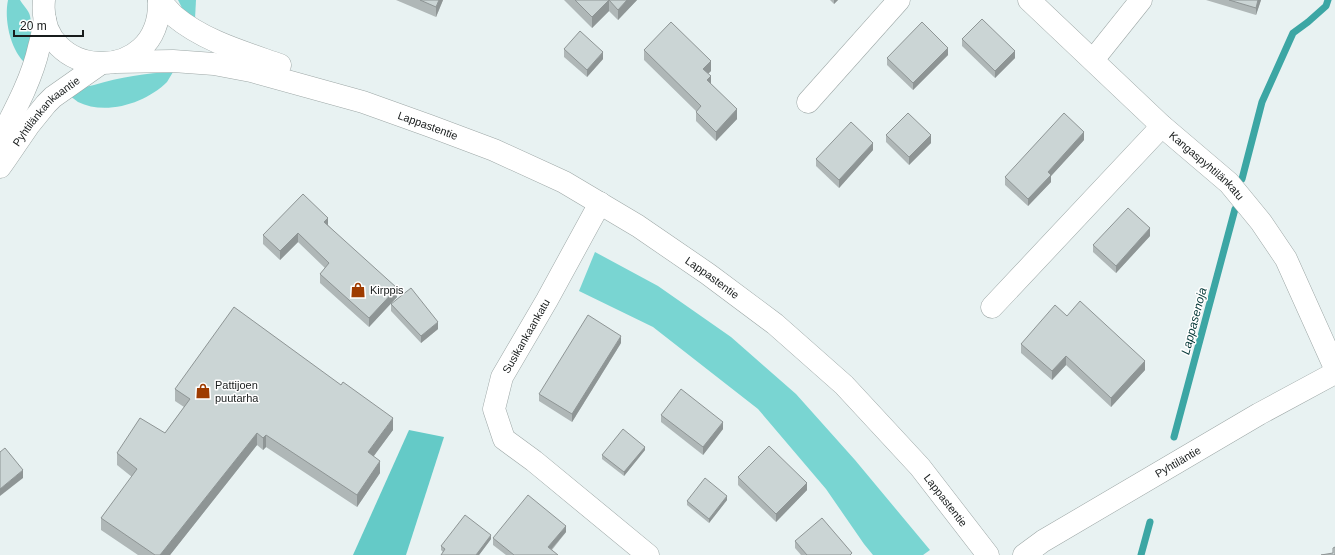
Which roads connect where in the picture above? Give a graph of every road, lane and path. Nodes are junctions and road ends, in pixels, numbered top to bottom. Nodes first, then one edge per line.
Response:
1 (159, 0) edge
2 (899, 0) edge
3 (1029, 0) edge
4 (1141, 0) edge
5 (43, 7) edge
6 (1093, 60) junction
7 (108, 63) junction
8 (363, 102) junction
9 (808, 102) dead end
10 (1162, 126) junction
11 (0, 139) edge
12 (0, 167) edge
13 (600, 203) junction
14 (992, 307) dead end
15 (1335, 368) edge
16 (1335, 373) edge
17 (648, 555) edge
18 (988, 555) edge
19 (1024, 555) edge

1 - 7 street, Pyhtilänkankaantie
1 - 8 street, Lappastentie
2 - 9 street
3 - 6 street, Kangaspyhtilänkatu
4 - 6 street
5 - 7 street, Lappastentie
5 - 11 street, Pyhtilänkankaantie
6 - 10 street, Kangaspyhtilänkatu
7 - 8 street, Lappastentie
7 - 12 street, Pyhtilänkankaantie
8 - 13 street, Lappastentie
10 - 14 street
10 - 15 street, Kangaspyhtilänkatu
13 - 17 street, Susikankaankatu
13 - 18 street, Lappastentie
16 - 19 street, Pyhtiläntie

